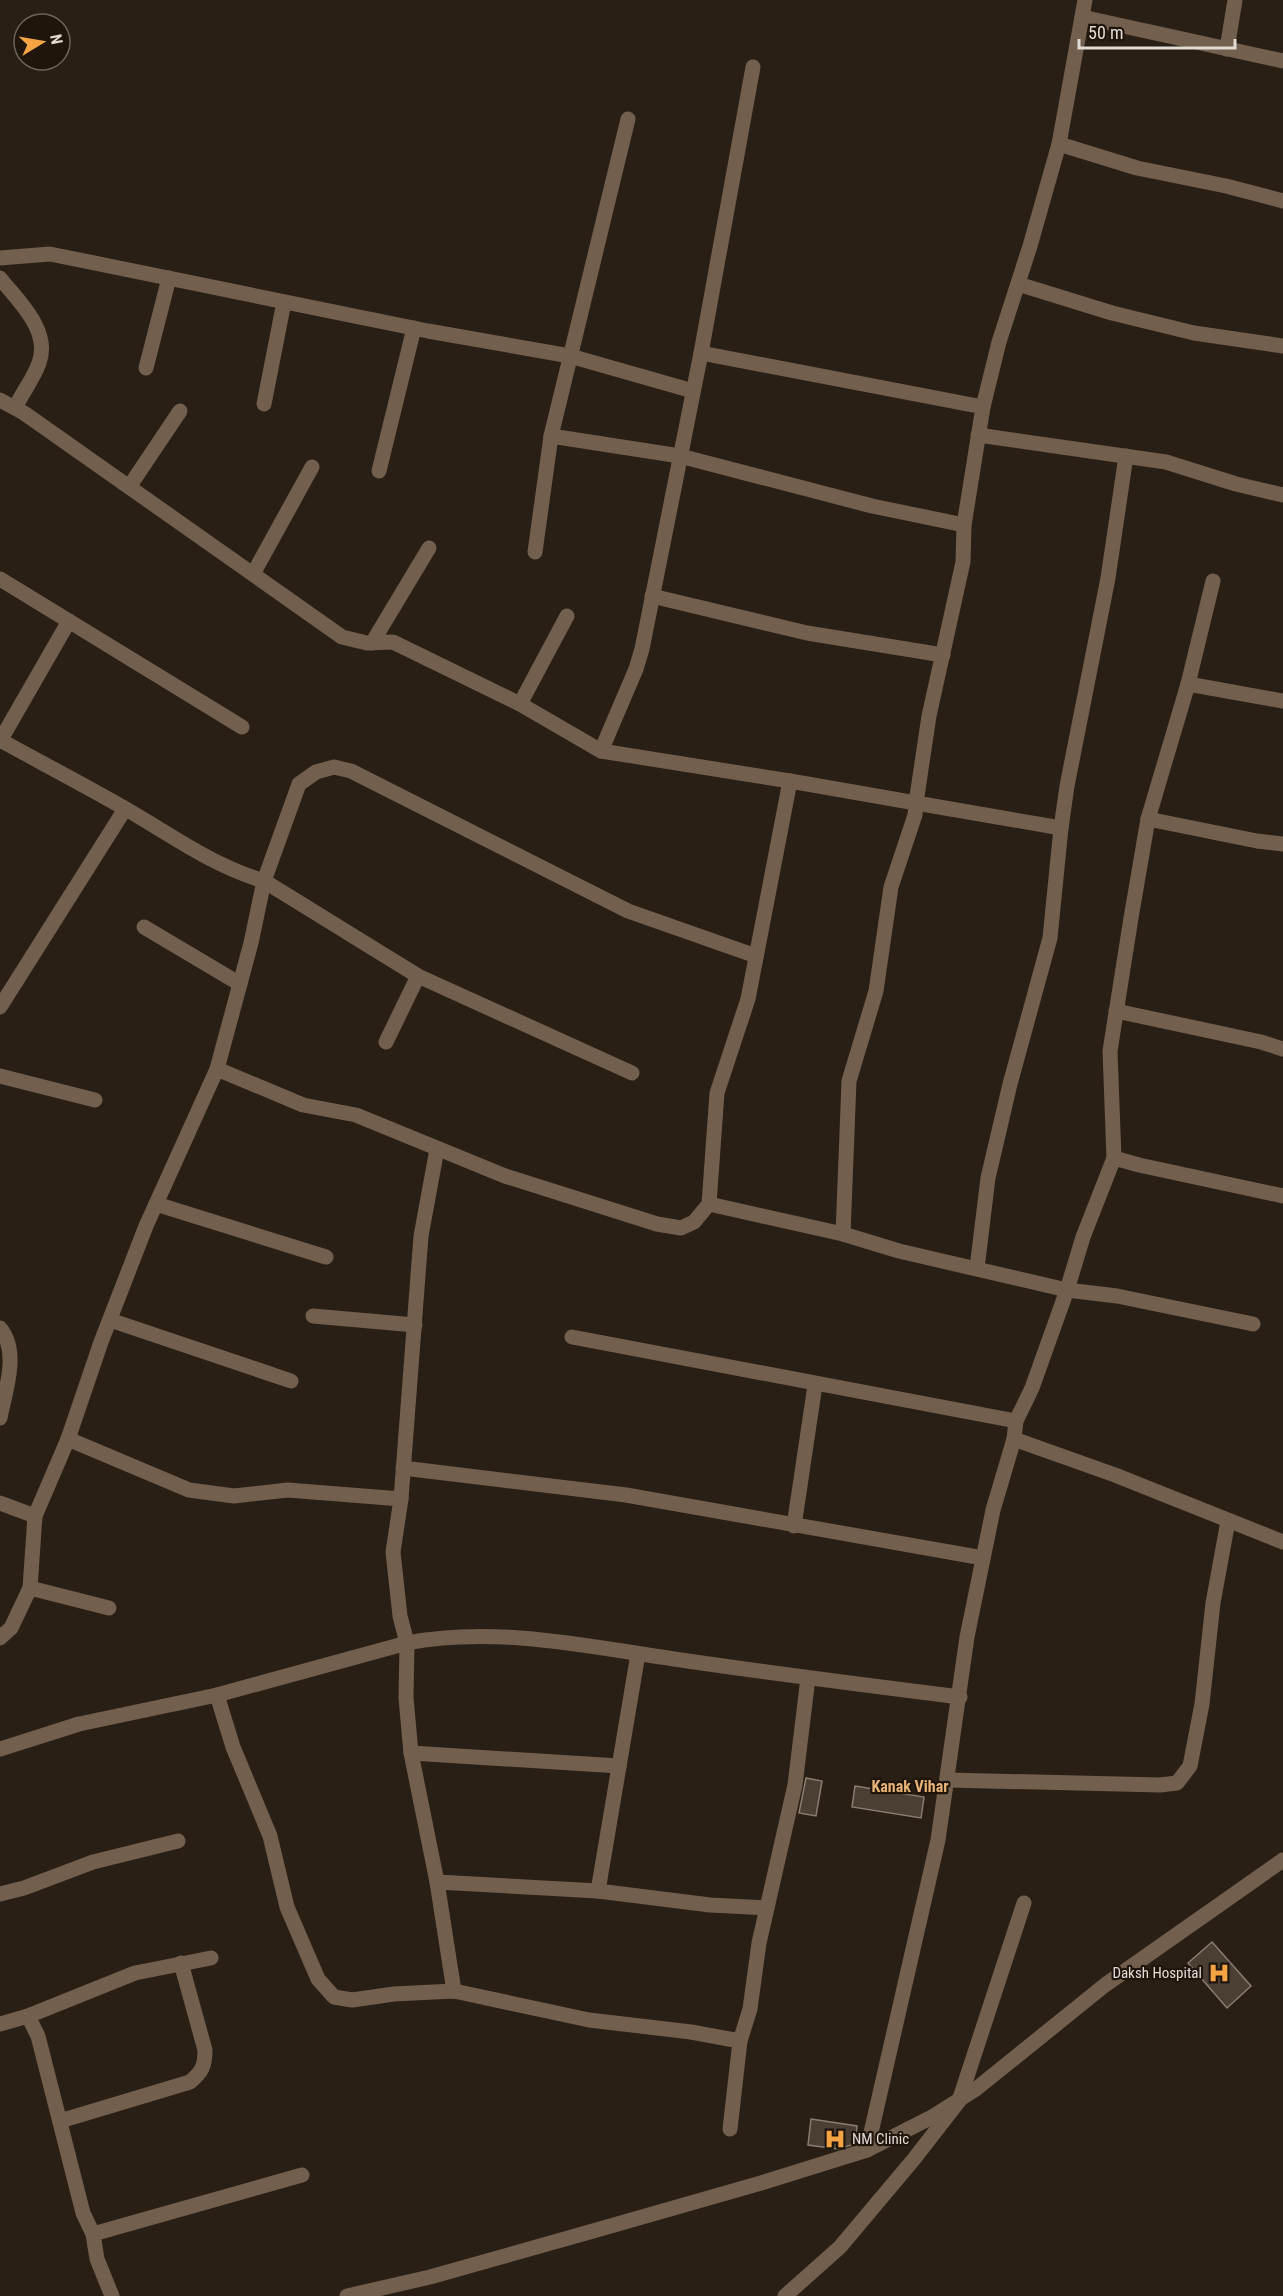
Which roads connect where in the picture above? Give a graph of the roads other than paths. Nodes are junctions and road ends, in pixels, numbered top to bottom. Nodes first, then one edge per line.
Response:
1 (1085, 0) edge
2 (1235, 0) edge
3 (1082, 17) junction
4 (1227, 50) junction
5 (1283, 61) edge
6 (753, 67) dead end
7 (628, 119) dead end
8 (1059, 144) junction
9 (1283, 201) edge
10 (0, 258) edge
11 (0, 278) edge
12 (170, 278) junction
13 (1018, 284) junction
14 (284, 302) junction
15 (414, 328) junction
16 (1283, 346) edge
17 (701, 352) junction
18 (570, 356) junction
19 (146, 368) dead end
20 (693, 391) junction
21 (0, 400) edge
22 (264, 404) dead end
23 (983, 407) junction
24 (15, 408) junction
25 (180, 411) dead end
26 (978, 435) junction
27 (551, 436) junction
28 (680, 456) junction
29 (1126, 456) junction
30 (312, 467) dead end
31 (379, 471) dead end
32 (129, 487) junction
33 (1283, 495) edge
34 (964, 525) junction
35 (429, 548) dead end
36 (535, 552) dead end
37 (253, 574) junction
38 (0, 579) edge
39 (1213, 581) dead end
40 (652, 596) junction
41 (567, 616) dead end
42 (69, 621) junction
43 (372, 643) junction
44 (943, 655) junction
45 (1188, 684) junction
46 (1283, 701) edge
47 (520, 704) junction
48 (242, 727) dead end
49 (0, 740) edge
50 (601, 751) junction
51 (790, 781) junction
52 (916, 803) junction
53 (125, 809) junction
54 (1148, 819) junction
55 (1061, 828) junction
56 (1283, 844) edge
57 (264, 880) junction
58 (144, 927) dead end
59 (756, 956) junction
60 (418, 976) junction
61 (240, 984) junction
62 (0, 1007) edge
63 (1116, 1011) junction
64 (386, 1042) dead end
65 (1283, 1048) edge
66 (217, 1068) junction
67 (632, 1073) dead end
68 (0, 1076) edge
69 (95, 1100) dead end
70 (437, 1149) junction
71 (1114, 1158) junction
72 (1283, 1196) edge
73 (156, 1204) junction
74 (709, 1204) junction
75 (843, 1234) junction
76 (326, 1257) dead end
77 (978, 1268) junction
78 (1067, 1290) junction
79 (313, 1316) dead end
80 (110, 1320) junction
81 (1253, 1324) dead end
82 (416, 1326) junction
83 (0, 1328) edge
84 (572, 1337) dead end
85 (291, 1381) dead end
86 (816, 1385) junction
87 (0, 1418) edge
88 (1016, 1421) junction
89 (68, 1439) junction
90 (1014, 1439) junction
91 (403, 1468) junction
92 (401, 1499) junction
93 (0, 1503) edge
94 (35, 1516) junction
95 (1228, 1521) junction
96 (794, 1526) junction
97 (1283, 1542) edge
98 (983, 1558) junction
99 (30, 1588) junction
100 (108, 1608) dead end
101 (0, 1638) edge
102 (407, 1643) junction
103 (638, 1654) junction
104 (808, 1678) junction
105 (217, 1695) junction
106 (960, 1696) junction
107 (0, 1749) edge
108 (411, 1753) junction
109 (619, 1766) junction
110 (948, 1780) junction
111 (178, 1841) dead end
112 (1283, 1860) edge
113 (436, 1882) junction
114 (598, 1891) junction
115 (0, 1894) edge
116 (1024, 1903) dead end
117 (767, 1908) junction
118 (211, 1958) dead end
119 (181, 1963) junction
120 (454, 1991) junction
121 (28, 2016) junction
122 (0, 2024) edge
123 (740, 2041) junction
124 (958, 2101) junction
125 (60, 2121) junction
126 (730, 2129) dead end
127 (867, 2150) junction
128 (302, 2175) dead end
129 (93, 2234) junction
130 (356, 2295) edge
131 (112, 2296) edge
132 (785, 2296) edge

1 - 3 street
2 - 4 street
3 - 4 street
3 - 8 street
4 - 5 street
6 - 17 street
7 - 18 street
8 - 9 street
8 - 13 street
10 - 12 street
11 - 24 street
12 - 14 street
12 - 19 street
13 - 16 street
13 - 23 street
14 - 15 street
14 - 22 street
15 - 18 street
15 - 31 street
17 - 20 street
17 - 23 street
18 - 20 street
18 - 27 street
20 - 28 street
21 - 24 street
23 - 26 street
24 - 32 street
25 - 32 street
26 - 29 street
26 - 34 street
27 - 28 street
27 - 36 street
28 - 34 street
28 - 40 street
29 - 33 street
29 - 55 street
30 - 37 street
32 - 37 street
34 - 44 street
35 - 43 street
37 - 43 street
38 - 42 street
39 - 45 street
40 - 44 street
40 - 50 street
41 - 47 street
42 - 48 street
42 - 49 street
43 - 47 street
44 - 52 street
45 - 46 street
45 - 54 street
47 - 50 street
49 - 53 street
50 - 51 street
51 - 52 street
51 - 59 street
52 - 55 street
52 - 75 street
53 - 57 street
53 - 62 street
54 - 56 street
54 - 63 street
55 - 77 street
57 - 59 street
57 - 60 street
57 - 61 street
58 - 61 street
59 - 74 street
60 - 64 street
60 - 67 street
61 - 66 street
63 - 65 street
63 - 71 street
66 - 70 street
66 - 73 street
68 - 69 street
70 - 74 street
70 - 82 street
71 - 72 street
71 - 78 street
73 - 76 street
73 - 80 street
74 - 75 street
75 - 77 street
77 - 78 street
78 - 81 street
78 - 88 street
79 - 82 street
80 - 85 street
80 - 89 street
82 - 91 street
83 - 87 street
84 - 86 street
86 - 88 street
86 - 96 street
88 - 90 street
89 - 92 street
89 - 94 street
90 - 95 street
90 - 98 street
91 - 92 street
91 - 96 street
92 - 102 street
93 - 94 street
94 - 99 street
95 - 97 street
95 - 110 street
96 - 98 street
98 - 106 street
99 - 100 street
99 - 101 street
102 - 103 street
102 - 105 street
102 - 108 street
103 - 104 street
103 - 109 street
104 - 106 street
104 - 117 street
105 - 107 street
105 - 120 street
106 - 110 street
108 - 109 street
108 - 113 street
109 - 114 street
110 - 127 street
111 - 115 street
112 - 124 street
113 - 114 street
113 - 120 street
114 - 117 street
116 - 124 street
117 - 123 street
118 - 119 street
119 - 121 street
119 - 125 street
120 - 123 street
121 - 122 street
121 - 125 street
123 - 126 street
124 - 127 street
124 - 132 street
125 - 129 street
127 - 130 street
128 - 129 street
129 - 131 street

